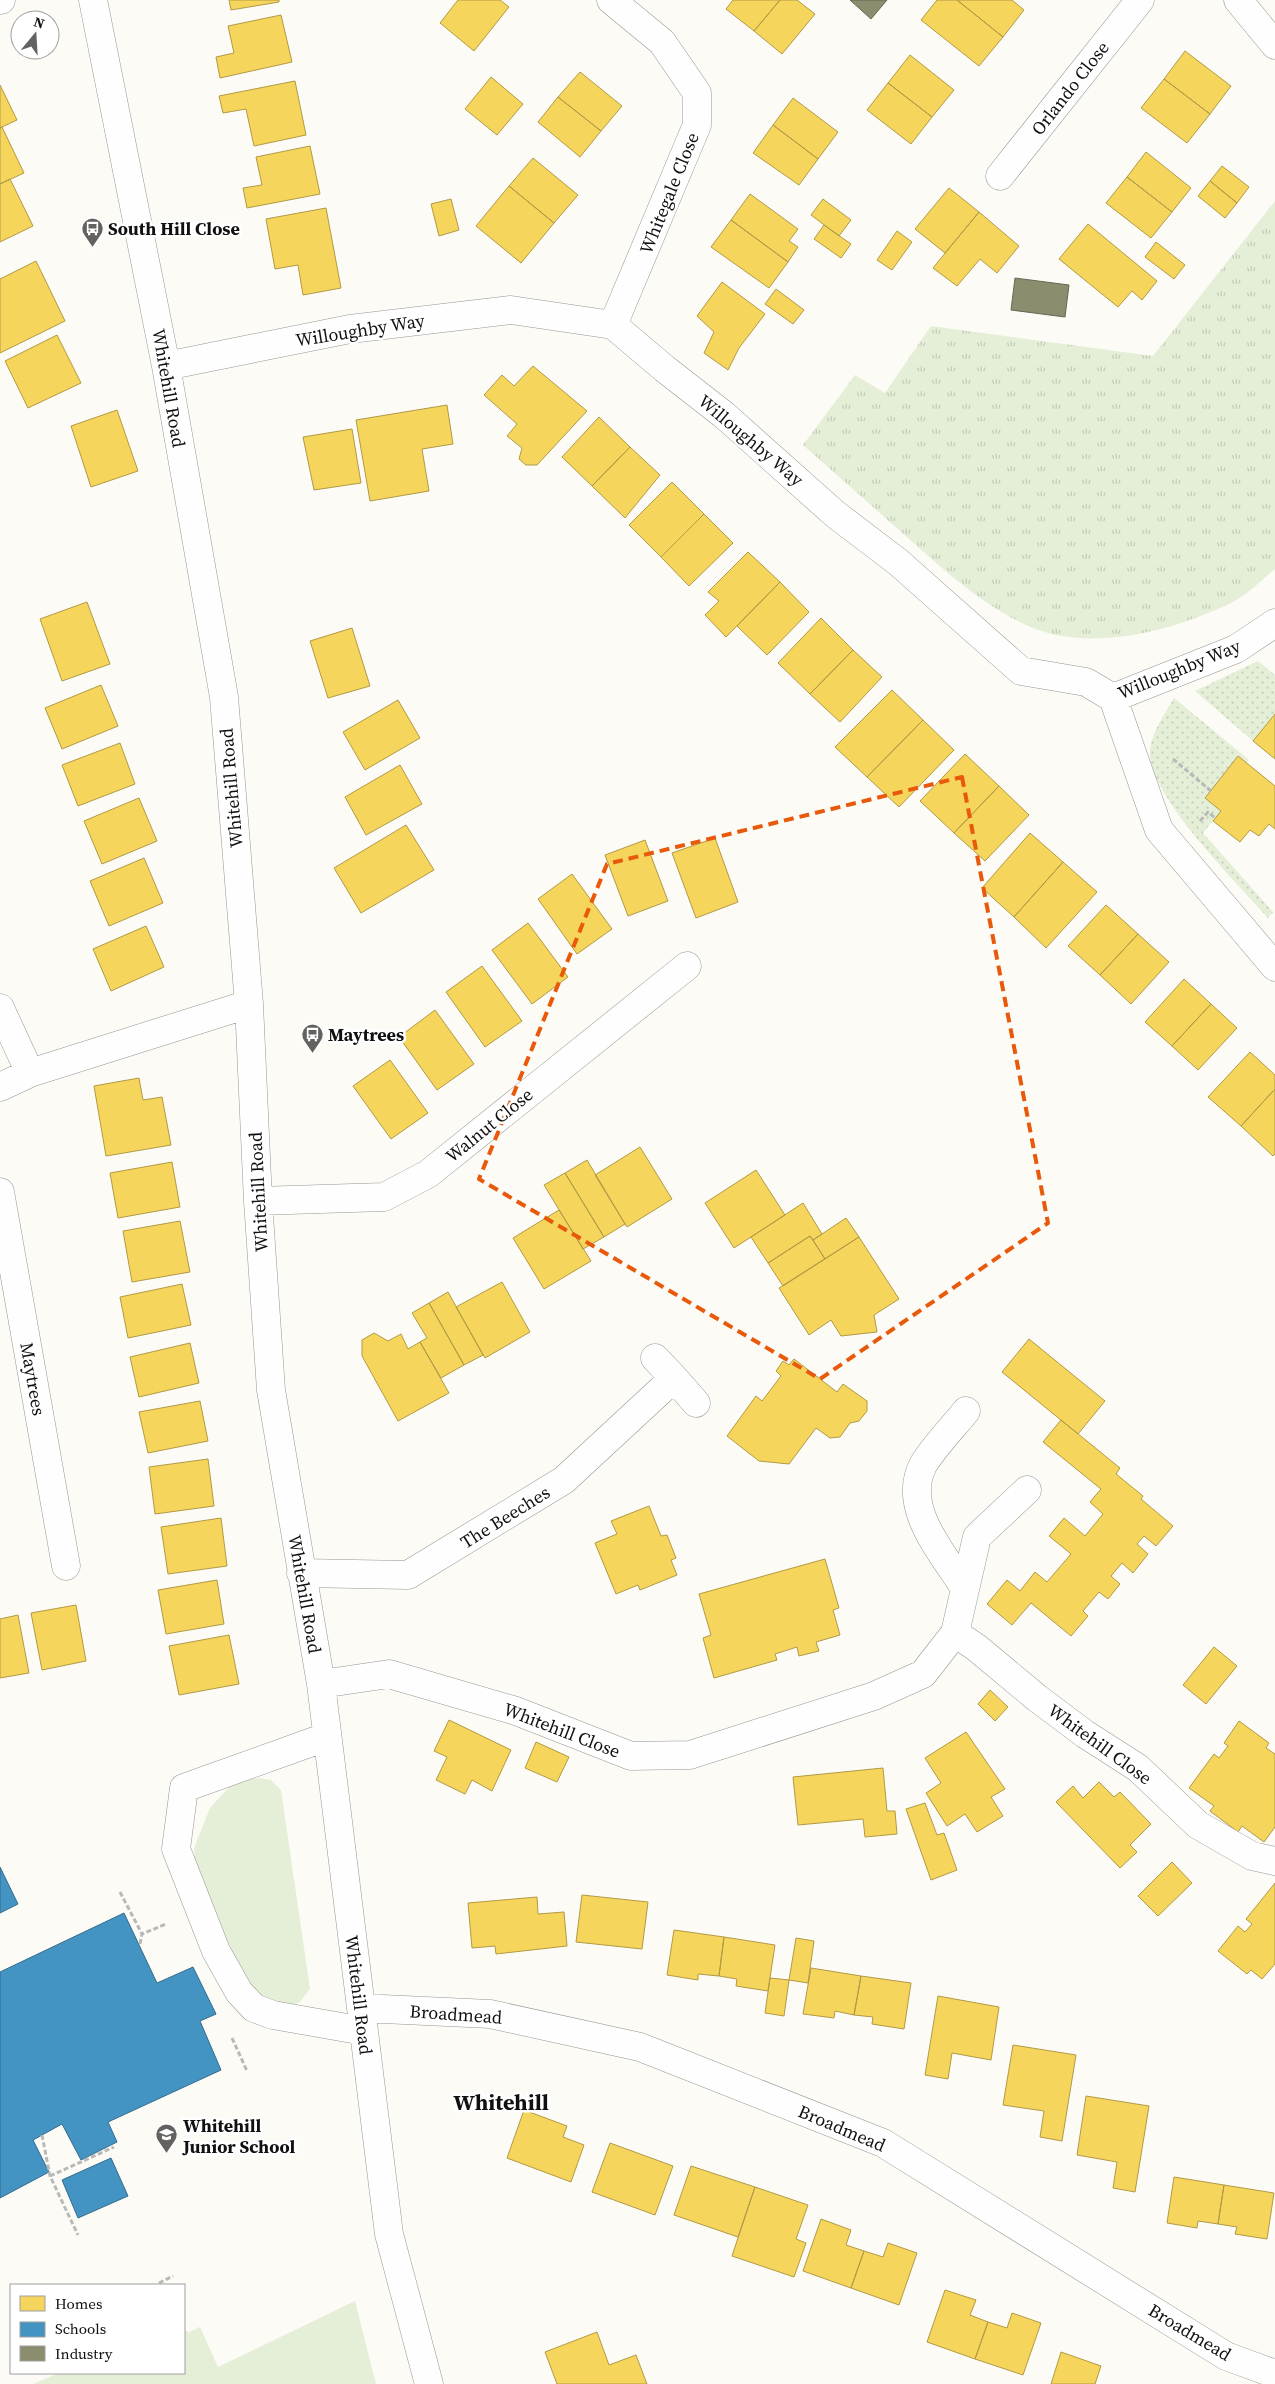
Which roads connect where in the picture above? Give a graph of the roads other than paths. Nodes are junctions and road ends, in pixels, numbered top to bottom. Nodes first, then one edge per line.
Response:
1 (93, 0) edge
2 (611, 0) edge
3 (1140, 0) edge
4 (1238, 0) edge
5 (1275, 45) edge
6 (1000, 176) dead end
7 (613, 325) junction
8 (166, 366) junction
9 (1275, 623) edge
10 (1113, 698) junction
11 (687, 966) dead end
12 (1275, 967) edge
13 (248, 1004) junction
14 (0, 1008) edge
15 (30, 1073) junction
16 (0, 1087) edge
17 (0, 1192) edge
18 (258, 1201) junction
19 (655, 1358) dead end
20 (674, 1378) junction
21 (696, 1403) dead end
22 (966, 1411) dead end
23 (1027, 1490) dead end
24 (66, 1566) dead end
25 (302, 1573) junction
26 (964, 1587) junction
27 (955, 1633) junction
28 (320, 1684) junction
29 (326, 1736) junction
30 (1275, 1861) edge
31 (362, 2020) junction
32 (1275, 2374) edge
33 (429, 2384) edge

1 - 8 street, Whitehill Road
2 - 7 street, Whitegale Close
3 - 6 street, Orlando Close
4 - 5 street
7 - 8 street, Willoughby Way
7 - 10 street, Willoughby Way
8 - 13 street, Whitehill Road
9 - 10 street, Willoughby Way
10 - 12 street
11 - 18 street, Walnut Close
13 - 15 street
13 - 18 street, Whitehill Road
14 - 15 street
15 - 16 street
17 - 24 street, Maytrees
18 - 25 street, Whitehill Road
19 - 20 street
20 - 21 street
20 - 25 street, The Beeches
22 - 26 street
23 - 26 street, Whitehill Close
25 - 28 street, Whitehill Road
26 - 27 street, Whitehill Close
27 - 28 street, Whitehill Close
27 - 30 street, Whitehill Close
28 - 29 street, Whitehill Road
29 - 31 street, Whitehill Road
29 - 31 street, Broadmead
31 - 32 street, Broadmead
31 - 33 street, Whitehill Road

